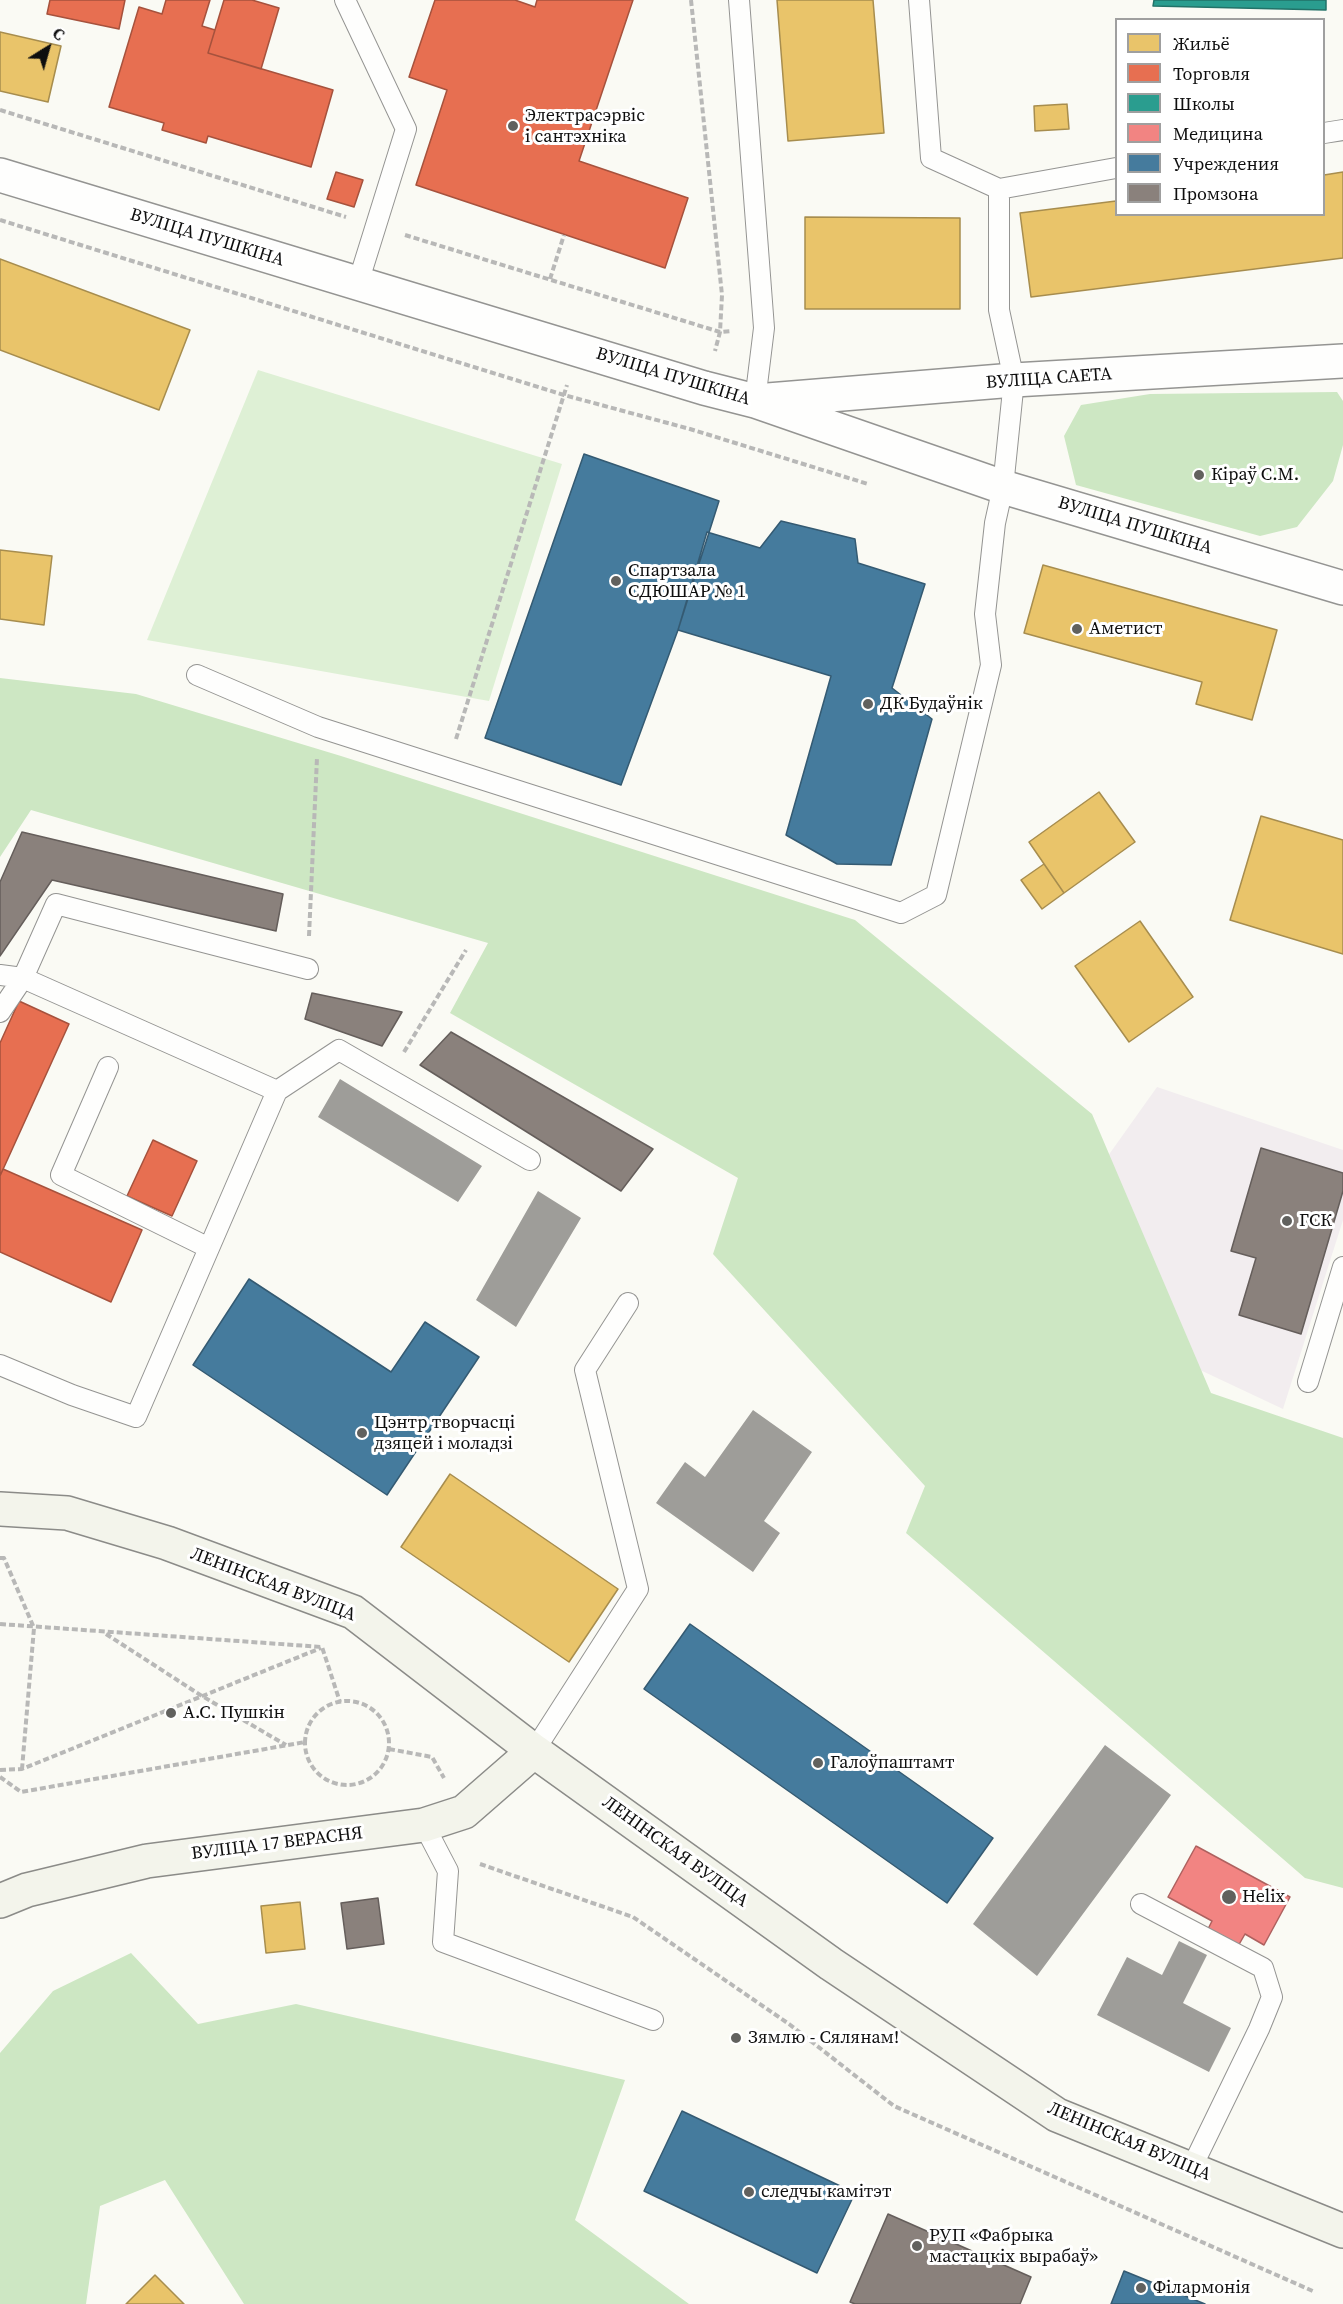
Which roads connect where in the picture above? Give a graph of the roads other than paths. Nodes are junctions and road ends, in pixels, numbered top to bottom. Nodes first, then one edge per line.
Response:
1 (345, 0) edge
2 (739, 0) edge
3 (919, 0) edge
4 (1343, 129) edge
5 (1325, 133) edge
6 (1115, 168) edge
7 (0, 175) edge
8 (999, 189) junction
9 (358, 283) junction
10 (1343, 361) edge
11 (1014, 380) junction
12 (754, 401) junction
13 (1003, 487) junction
14 (1343, 588) edge
15 (196, 675) dead end
16 (308, 969) road end
17 (0, 975) edge
18 (23, 978) junction
19 (0, 1012) edge
20 (108, 1066) dead end
21 (277, 1091) junction
22 (530, 1160) dead end
23 (209, 1248) junction
24 (1343, 1267) edge
25 (628, 1304) dead end
26 (0, 1365) edge
27 (1308, 1382) dead end
28 (0, 1509) edge
29 (534, 1751) junction
30 (424, 1825) junction
31 (0, 1900) edge
32 (1141, 1904) dead end
33 (653, 2020) dead end
34 (1191, 2169) junction
35 (1343, 2231) edge

1 - 9 lane
2 - 12 lane
3 - 8 lane
4 - 5 lane
6 - 8 lane
7 - 9 street, ВУЛІЦА ПУШКІНА
8 - 11 lane
9 - 12 street, ВУЛІЦА ПУШКІНА
10 - 11 street, ВУЛІЦА САЕТА
11 - 12 street, ВУЛІЦА САЕТА
11 - 13 lane
12 - 13 street, ВУЛІЦА ПУШКІНА
13 - 14 street, ВУЛІЦА ПУШКІНА
13 - 15 lane
16 - 18 lane
17 - 18 lane
18 - 19 lane
18 - 21 lane
20 - 23 lane
21 - 22 lane
21 - 23 lane
23 - 26 lane
24 - 27 lane
25 - 29 lane
28 - 29 main road, ЛЕНІНСКАЯ ВУЛІЦА
29 - 30 main road, ВУЛІЦА 17 ВЕРАСНЯ
29 - 34 main road, ЛЕНІНСКАЯ ВУЛІЦА
30 - 31 main road, ВУЛІЦА 17 ВЕРАСНЯ
30 - 33 lane
32 - 34 lane
34 - 35 main road, ЛЕНІНСКАЯ ВУЛІЦА

